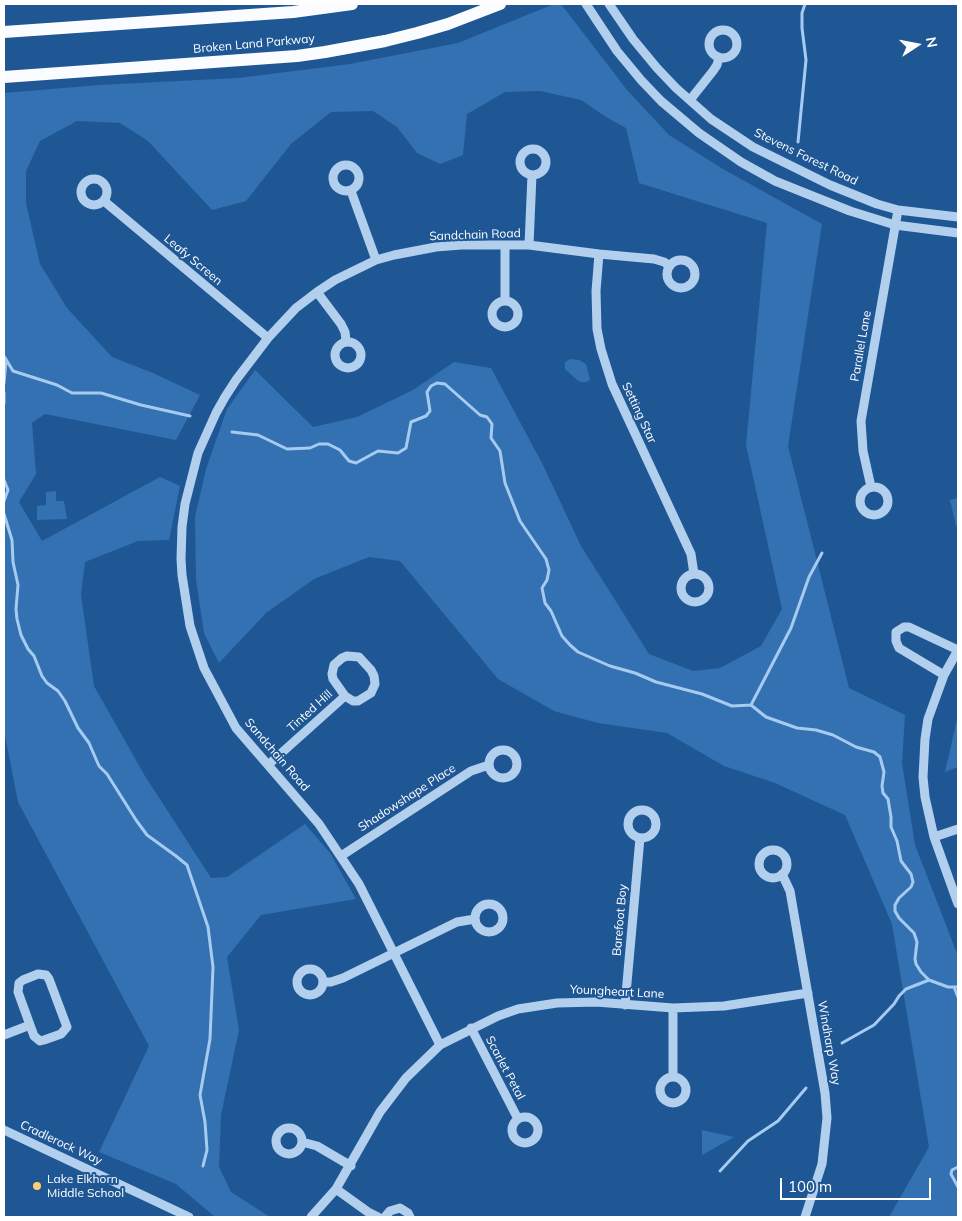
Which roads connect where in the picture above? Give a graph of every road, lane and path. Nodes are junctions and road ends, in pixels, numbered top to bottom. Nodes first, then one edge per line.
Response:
1 (352, 4) edge
2 (500, 4) edge
3 (586, 4) edge
4 (609, 4) edge
5 (4, 32) edge
6 (719, 57) dead end
7 (4, 77) edge
8 (690, 100) junction
9 (532, 175) dead end
10 (351, 191) dead end
11 (104, 201) dead end
12 (898, 210) junction
13 (958, 217) edge
14 (895, 225) junction
15 (958, 233) edge
16 (505, 245) junction
17 (529, 245) junction
18 (599, 254) junction
19 (376, 260) junction
20 (670, 266) dead end
21 (316, 292) junction
22 (505, 300) dead end
23 (268, 338) junction
24 (346, 341) dead end
25 (871, 487) dead end
26 (694, 574) dead end
27 (958, 650) edge
28 (944, 675) junction
29 (345, 696) junction
30 (268, 765) junction
31 (489, 765) dead end
32 (958, 829) edge
33 (934, 837) junction
34 (640, 838) dead end
35 (341, 856) junction
36 (782, 874) dead end
37 (958, 904) edge
38 (475, 919) dead end
39 (394, 953) junction
40 (324, 982) dead end
41 (808, 994) junction
42 (625, 1005) junction
43 (674, 1008) junction
44 (30, 1025) junction
45 (471, 1028) junction
46 (4, 1035) edge
47 (440, 1044) junction
48 (673, 1077) dead end
49 (518, 1119) dead end
50 (4, 1130) edge
51 (302, 1142) dead end
52 (351, 1166) junction
53 (336, 1189) junction
54 (189, 1217) edge
55 (311, 1217) edge
56 (378, 1217) edge
57 (385, 1217) edge
58 (410, 1217) edge
59 (805, 1217) edge

1 - 5 main road
2 - 7 main road, Broken Land Parkway
3 - 14 street
4 - 8 street, Stevens Forest Road
6 - 8 street
8 - 12 street, Stevens Forest Road
9 - 17 street
10 - 19 street
11 - 23 street, Leafy Screen
12 - 13 street, Stevens Forest Road
12 - 14 street, Parallel Lane
14 - 15 street
14 - 25 street, Parallel Lane
16 - 17 street, Sandchain Road
16 - 19 street, Sandchain Road
16 - 22 street
17 - 18 street, Sandchain Road
18 - 20 street, Sandchain Road
18 - 26 street, Setting Star
19 - 21 street, Sandchain Road
21 - 23 street, Sandchain Road
21 - 24 street
23 - 30 street, Sandchain Road
27 - 28 street
27 - 28 street
28 - 33 street
29 - 29 street, Tinted Hill
29 - 30 street, Tinted Hill
30 - 35 street, Sandchain Road
31 - 35 street, Shadowshape Place
32 - 33 street
33 - 37 street
34 - 42 street, Barefoot Boy
35 - 39 street, Sandchain Road
36 - 41 street, Windharp Way
38 - 39 street
39 - 40 street
39 - 47 street, Sandchain Road
41 - 43 street, Youngheart Lane
41 - 59 street, Windharp Way
42 - 43 street, Youngheart Lane
42 - 45 street, Youngheart Lane
43 - 48 street
44 - 44 street
44 - 46 street
45 - 47 street, Youngheart Lane
45 - 49 street, Scarlet Petal
47 - 52 street, Youngheart Lane
50 - 54 street, Cradlerock Way
51 - 52 street
52 - 53 street, Youngheart Lane
53 - 55 street, Youngheart Lane
53 - 56 street
57 - 58 street

